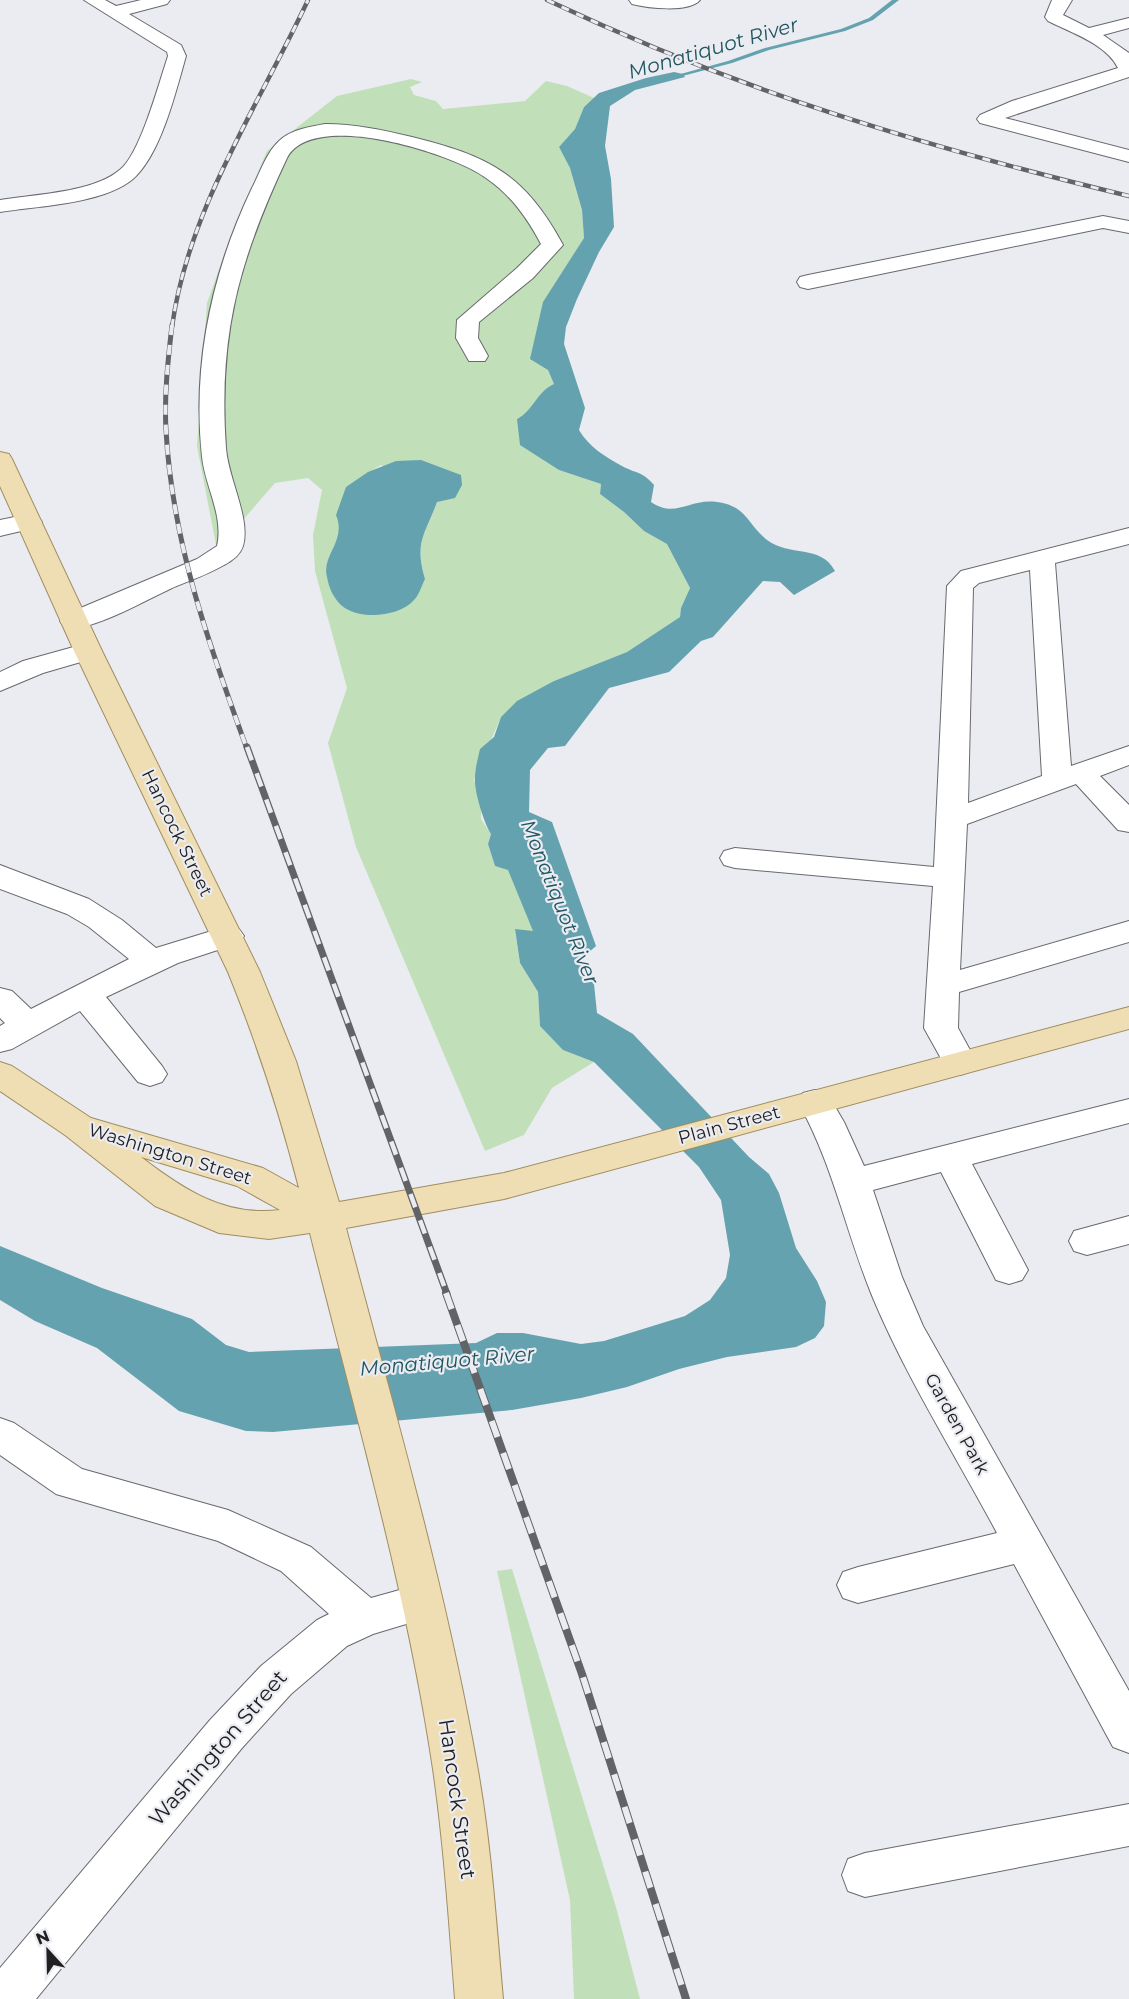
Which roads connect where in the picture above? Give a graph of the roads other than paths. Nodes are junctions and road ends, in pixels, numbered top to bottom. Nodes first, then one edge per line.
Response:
1 (93, 0) edge
2 (161, 0) edge
3 (638, 0) edge
4 (691, 0) edge
5 (1063, 0) edge
6 (115, 12) junction
7 (1129, 23) edge
8 (1087, 34) junction
9 (1129, 71) edge
10 (1129, 156) edge
11 (0, 206) edge
12 (1129, 227) edge
13 (808, 282) dead end
14 (477, 356) dead end
15 (0, 459) edge
16 (29, 522) junction
17 (0, 528) edge
18 (1129, 536) edge
19 (1042, 558) junction
20 (74, 621) junction
21 (88, 651) junction
22 (0, 682) edge
23 (1129, 755) edge
24 (1069, 777) junction
25 (952, 819) junction
26 (1129, 823) edge
27 (735, 858) dead end
28 (0, 875) edge
29 (948, 878) junction
30 (1129, 931) edge
31 (228, 936) junction
32 (151, 961) junction
33 (943, 986) junction
34 (85, 994) junction
35 (0, 999) edge
36 (1129, 1017) edge
37 (14, 1033) edge
38 (960, 1063) junction
39 (150, 1074) dead end
40 (3, 1080) edge
41 (815, 1102) junction
42 (1129, 1111) edge
43 (77, 1126) junction
44 (951, 1157) junction
45 (853, 1182) junction
46 (325, 1219) junction
47 (1129, 1230) edge
48 (1087, 1241) dead end
49 (1009, 1270) dead end
50 (0, 1434) edge
51 (1024, 1544) junction
52 (858, 1585) dead end
53 (421, 1602) junction
54 (364, 1618) junction
55 (1129, 1733) edge
56 (1129, 1825) edge
57 (865, 1875) dead end
58 (5, 1999) edge
59 (479, 1999) edge

1 - 6 street
2 - 6 street
3 - 4 street
5 - 8 street
6 - 11 street
7 - 8 street
8 - 9 street
9 - 10 street
12 - 13 street
14 - 20 street
15 - 16 main road, Hancock Street
16 - 17 street
16 - 20 main road, Hancock Street
18 - 19 street
19 - 24 street
19 - 25 street
20 - 21 main road, Hancock Street
21 - 22 street
21 - 31 main road, Hancock Street
23 - 24 street
24 - 25 street
24 - 26 street
25 - 29 street
27 - 29 street
28 - 32 street
29 - 33 street
30 - 33 street
31 - 32 street
31 - 46 main road, Hancock Street
32 - 34 street
33 - 38 street
34 - 37 street
34 - 39 street
35 - 37 street
36 - 38 main road, Plain Street
38 - 41 main road, Plain Street
40 - 43 main road, Washington Street
41 - 45 street, Garden Park
41 - 46 main road, Plain Street
42 - 44 street
43 - 46 main road, Washington Street
43 - 46 main road, Washington Street
44 - 45 street
44 - 49 street
45 - 51 street, Garden Park
46 - 53 main road
47 - 48 street
50 - 54 street
51 - 52 street
51 - 55 street, Garden Park
53 - 54 street, Washington Street
53 - 59 main road, Hancock Street
54 - 58 street, Washington Street
56 - 57 street

